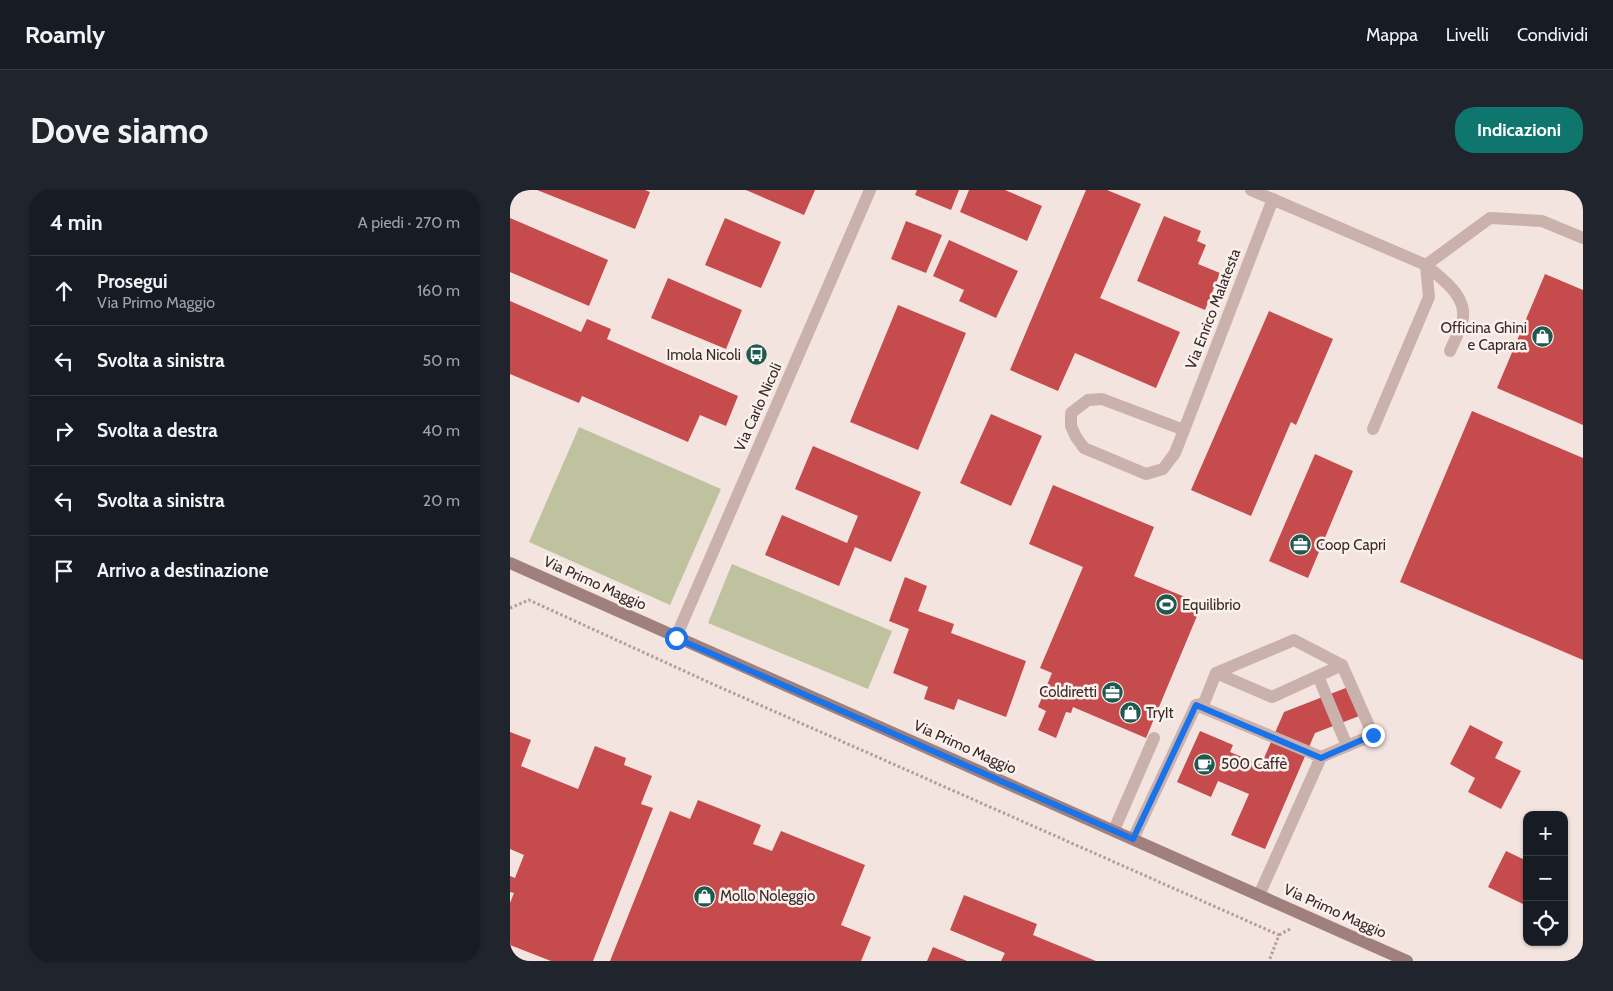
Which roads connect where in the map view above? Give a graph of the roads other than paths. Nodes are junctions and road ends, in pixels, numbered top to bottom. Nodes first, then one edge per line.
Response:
1 (870, 190) edge
2 (1251, 190) edge
3 (1273, 199) junction
4 (1583, 238) edge
5 (1426, 264) junction
6 (1450, 351) dead end
7 (1373, 429) dead end
8 (1184, 430) junction
9 (510, 564) edge
10 (676, 638) junction
11 (1342, 665) junction
12 (1216, 673) junction
13 (1318, 676) junction
14 (1196, 705) junction
15 (1154, 738) dead end
16 (1347, 746) junction
17 (1321, 758) junction
18 (1114, 830) junction
19 (1133, 839) junction
20 (1260, 895) junction
21 (1407, 961) edge

1 - 10 street, Via Carlo Nicoli
2 - 3 street
3 - 5 street
3 - 8 street, Via Enrico Malatesta
4 - 5 street
5 - 6 street
5 - 7 street
8 - 8 street, Via Enrico Malatesta
9 - 10 street, Via Primo Maggio
10 - 18 street, Via Primo Maggio
11 - 12 street
11 - 13 street
11 - 16 street
12 - 13 street
12 - 14 street
13 - 16 street
14 - 17 street
14 - 19 street
15 - 18 street
16 - 17 street
17 - 20 street
18 - 19 street, Via Primo Maggio
19 - 20 street, Via Primo Maggio
20 - 21 street, Via Primo Maggio

